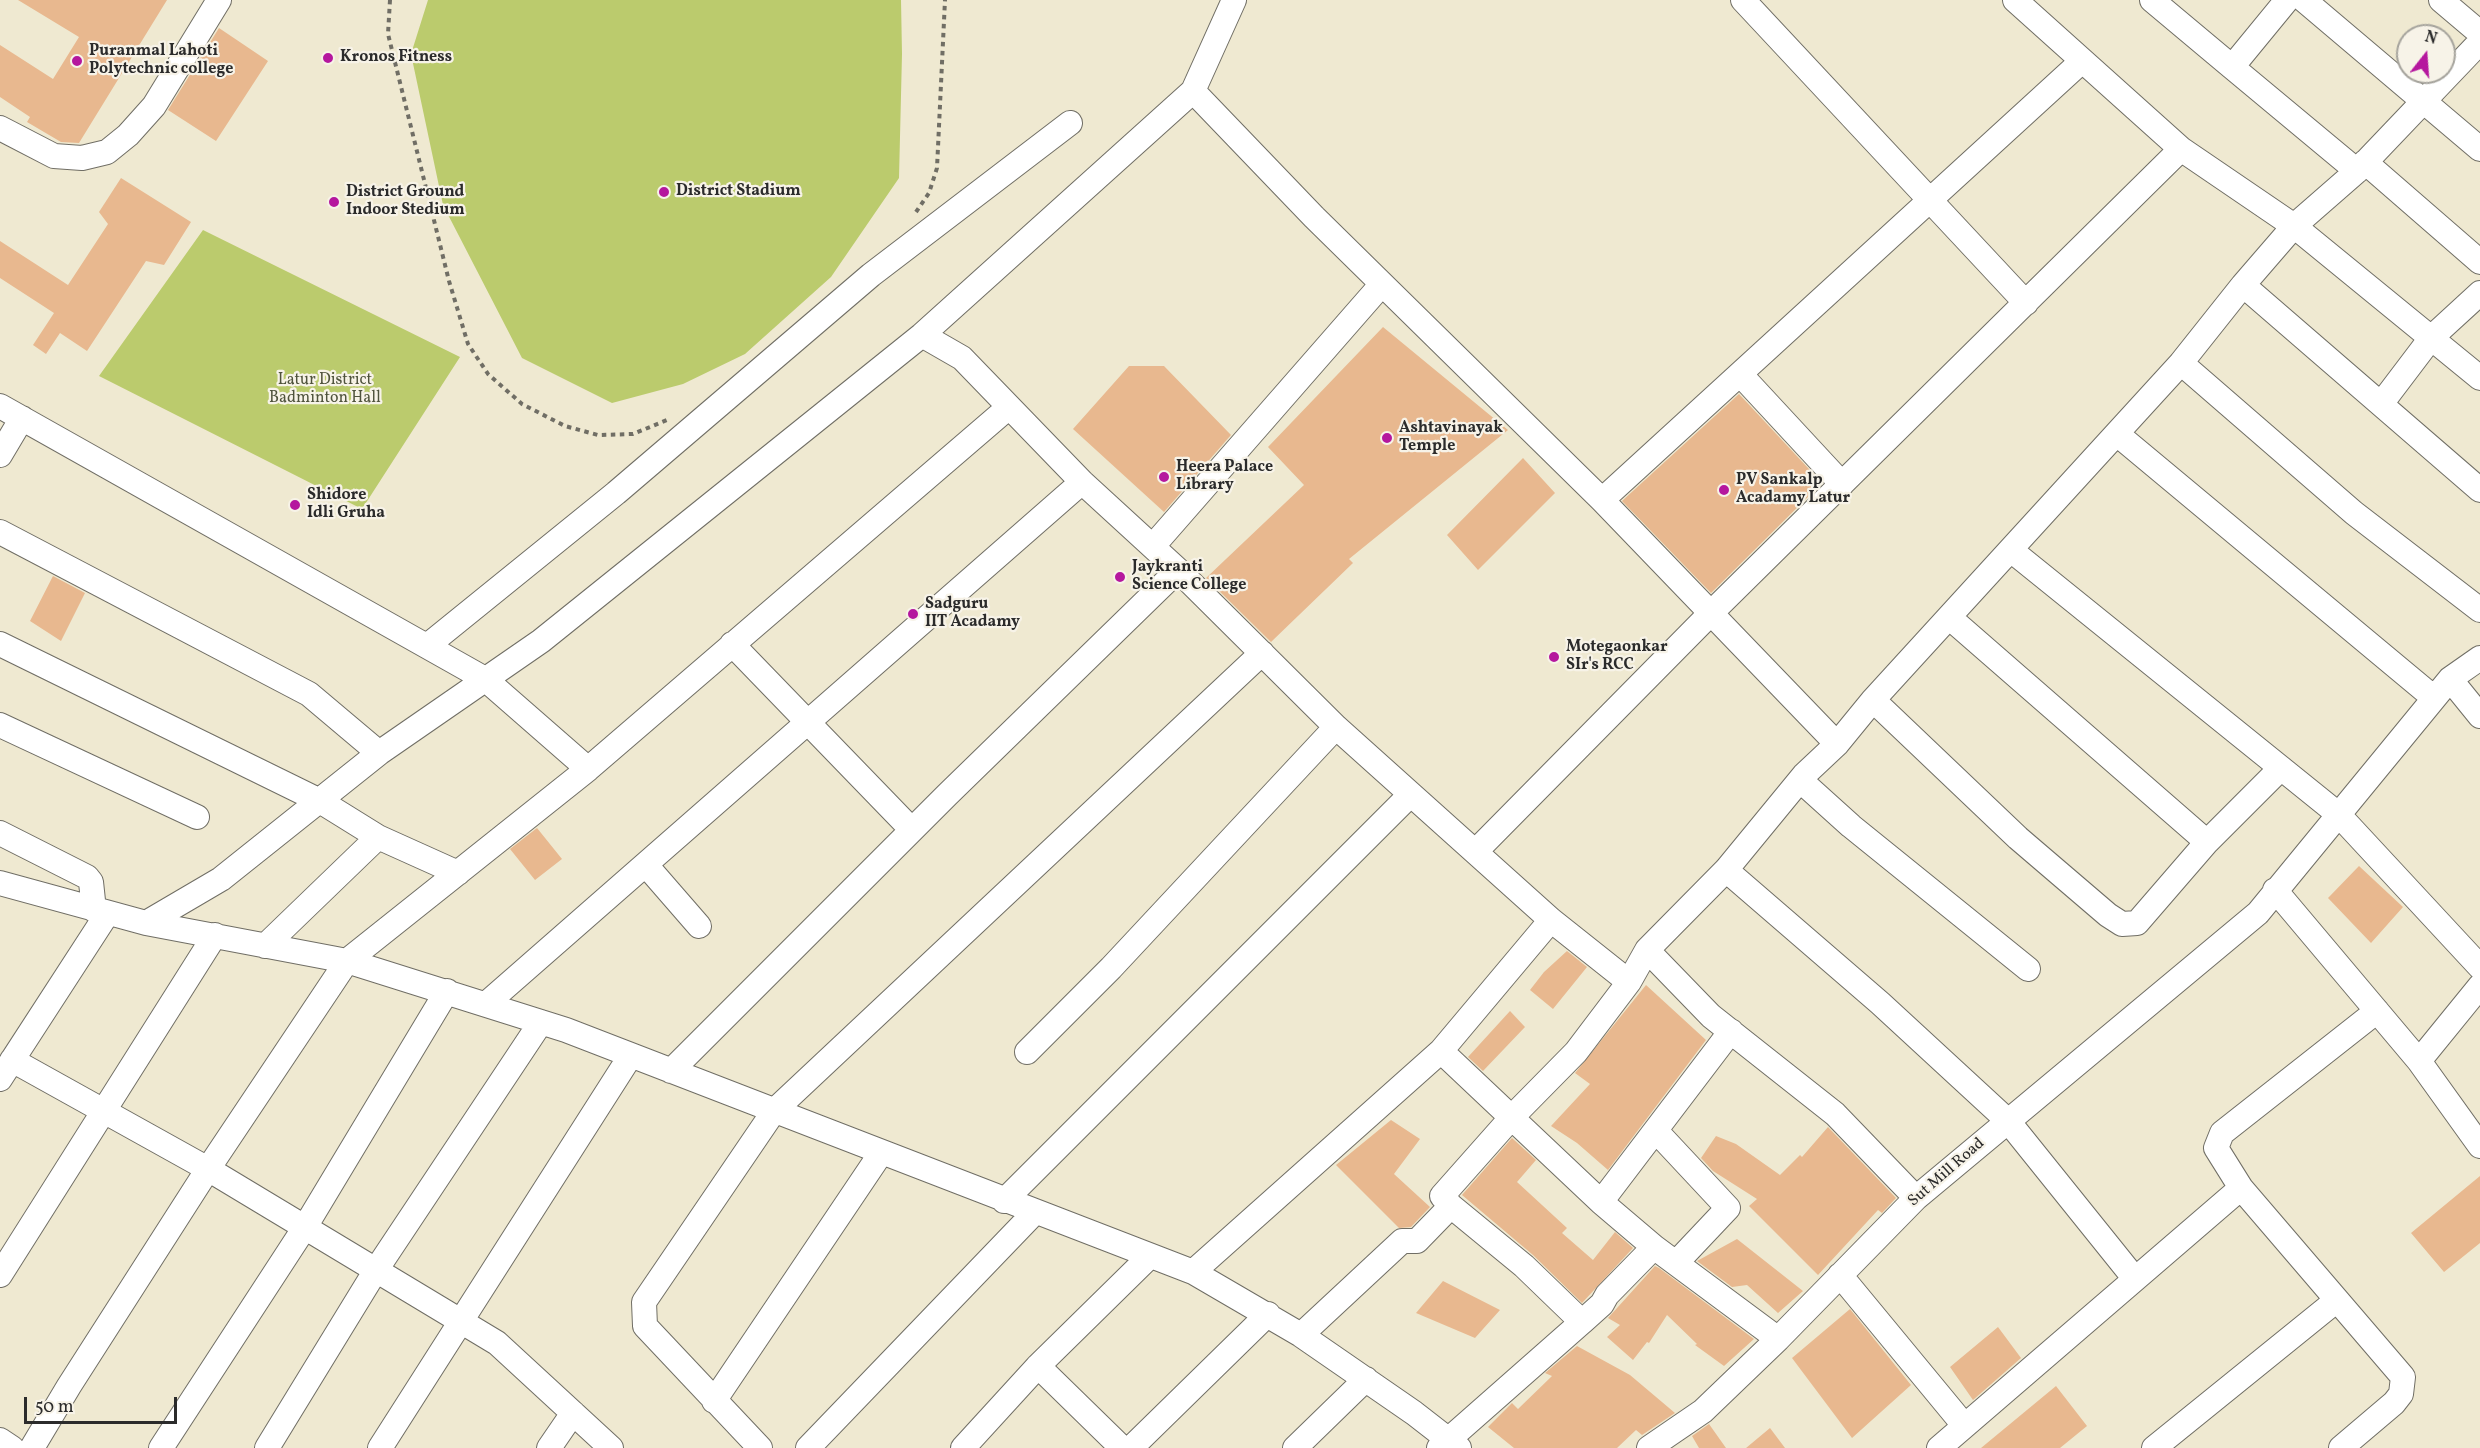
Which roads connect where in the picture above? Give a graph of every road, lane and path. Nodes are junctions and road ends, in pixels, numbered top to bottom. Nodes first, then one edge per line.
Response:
1 (219, 0) edge
2 (390, 0) edge
3 (945, 0) edge
4 (1234, 0) edge
5 (1743, 0) edge
6 (2015, 0) edge
7 (2152, 0) edge
8 (2287, 0) edge
9 (2304, 0) edge
10 (2441, 0) edge
11 (2480, 33) edge
12 (2480, 42) edge
13 (2082, 61) junction
14 (2232, 67) junction
15 (1193, 91) junction
16 (2424, 104) junction
17 (1070, 123) dead end
18 (0, 128) edge
19 (2181, 149) junction
20 (2480, 149) edge
21 (2361, 166) junction
22 (1930, 201) junction
23 (912, 218) dead end
24 (2294, 226) junction
25 (2480, 262) edge
26 (1382, 284) junction
27 (2243, 285) junction
28 (2480, 293) edge
29 (2026, 303) junction
30 (922, 335) junction
31 (2431, 338) junction
32 (2181, 363) junction
33 (1740, 374) junction
34 (2480, 378) edge
35 (2381, 404) junction
36 (0, 406) edge
37 (1009, 407) junction
38 (676, 414) dead end
39 (22, 418) junction
40 (2117, 434) junction
41 (0, 455) edge
42 (1082, 482) junction
43 (1842, 484) junction
44 (2480, 490) edge
45 (1602, 500) junction
46 (0, 532) edge
47 (1153, 546) junction
48 (2012, 551) junction
49 (1178, 570) junction
50 (2480, 610) edge
51 (1712, 612) junction
52 (1950, 618) junction
53 (0, 644) edge
54 (732, 644) junction
55 (427, 646) junction
56 (1262, 653) junction
57 (2480, 658) edge
58 (485, 679) junction
59 (2450, 679) junction
60 (2434, 698) junction
61 (1873, 700) junction
62 (2480, 716) edge
63 (808, 723) junction
64 (0, 725) edge
65 (1336, 727) junction
66 (1837, 744) junction
67 (379, 753) junction
68 (2281, 768) junction
69 (588, 770) junction
70 (1800, 780) junction
71 (1410, 795) junction
72 (320, 801) junction
73 (2338, 814) junction
74 (197, 817) dead end
75 (912, 830) junction
76 (0, 833) edge
77 (378, 837) junction
78 (2207, 842) junction
79 (1476, 851) junction
80 (646, 865) junction
81 (1726, 870) junction
82 (458, 873) junction
83 (0, 882) edge
84 (2275, 890) junction
85 (101, 912) junction
86 (1551, 920) junction
87 (146, 923) junction
88 (699, 926) dead end
89 (215, 935) junction
90 (265, 946) junction
91 (1647, 950) junction
92 (347, 961) junction
93 (2480, 966) edge
94 (2028, 969) dead end
95 (1629, 982) junction
96 (2480, 986) edge
97 (447, 991) junction
98 (486, 1004) junction
99 (2378, 1011) junction
100 (541, 1022) junction
101 (1731, 1031) junction
102 (1441, 1051) junction
103 (1027, 1052) dead end
104 (631, 1055) junction
105 (2419, 1061) junction
106 (6, 1069) edge
107 (671, 1071) junction
108 (104, 1111) junction
109 (774, 1111) junction
110 (1512, 1117) junction
111 (2008, 1121) junction
112 (1657, 1132) junction
113 (2480, 1146) edge
114 (881, 1153) junction
115 (208, 1169) junction
116 (2241, 1188) junction
117 (1916, 1198) junction
118 (1004, 1201) junction
119 (1601, 1202) junction
120 (1451, 1206) junction
121 (1035, 1212) junction
122 (305, 1227) junction
123 (1654, 1247) junction
124 (1150, 1256) junction
125 (1677, 1262) junction
126 (376, 1270) junction
127 (1193, 1272) junction
128 (0, 1275) edge
129 (1840, 1275) junction
130 (2135, 1279) junction
131 (2337, 1300) junction
132 (1268, 1314) junction
133 (461, 1321) junction
134 (1582, 1322) junction
135 (1301, 1335) junction
136 (1778, 1339) junction
137 (1038, 1366) junction
138 (1366, 1379) junction
139 (714, 1401) junction
140 (573, 1413) junction
141 (1964, 1424) junction
142 (0, 1440) edge
143 (1448, 1445) edge
144 (12, 1448) edge
145 (32, 1448) edge
146 (161, 1448) edge
147 (267, 1448) edge
148 (380, 1448) edge
149 (549, 1448) edge
150 (611, 1448) edge
151 (760, 1448) edge
152 (808, 1448) edge
153 (963, 1448) edge
154 (1122, 1448) edge
155 (1131, 1448) edge
156 (1295, 1448) edge
157 (1649, 1448) edge
158 (1939, 1448) edge
159 (2154, 1448) edge
160 (2341, 1448) edge

1 - 18 street
2 - 38 path
3 - 23 path
4 - 15 street
5 - 22 street
6 - 13 street
7 - 14 street
8 - 14 street
9 - 16 street
10 - 11 street
12 - 16 street
13 - 19 street
13 - 22 street
14 - 21 street
15 - 26 street
15 - 30 street
16 - 20 street
16 - 21 street
17 - 55 street
19 - 24 street
19 - 29 street
21 - 24 street
21 - 25 street
22 - 29 street
22 - 33 street
24 - 27 street
24 - 31 street
26 - 45 street
26 - 47 street
27 - 32 street
27 - 35 street
28 - 31 street
29 - 43 street
30 - 37 street
30 - 58 street
31 - 34 street
31 - 35 street
32 - 40 street
32 - 50 street
33 - 43 street
33 - 45 street
35 - 44 street
36 - 39 street
37 - 42 street
37 - 54 street
39 - 41 street
39 - 55 street
40 - 48 street
40 - 60 street
42 - 47 street
42 - 63 street
43 - 51 street
45 - 51 street
46 - 67 street
47 - 49 street
48 - 52 street
48 - 68 street
49 - 56 street
49 - 75 street
51 - 66 street
51 - 79 street
52 - 61 street
52 - 78 street
53 - 72 street
54 - 63 street
54 - 69 street
55 - 58 street
56 - 65 street
56 - 109 street
57 - 59 street, Sut Mill Road
58 - 67 street
58 - 69 street
59 - 60 street, Sut Mill Road
59 - 62 street
60 - 73 street, Sut Mill Road
61 - 66 street
61 - 78 street
63 - 75 street
63 - 80 street
64 - 74 street
65 - 71 street
65 - 103 street
66 - 70 street
67 - 72 street
68 - 73 street
68 - 78 street
69 - 82 street
70 - 81 street
70 - 94 street
71 - 79 street
71 - 118 street
72 - 77 street
72 - 87 street
73 - 84 street, Sut Mill Road
73 - 93 street
75 - 107 street
76 - 85 street
77 - 82 street
77 - 90 street
79 - 86 street
80 - 88 street
80 - 98 street
81 - 91 street
81 - 111 street
82 - 92 street
83 - 85 street
84 - 99 street
84 - 111 street, Sut Mill Road
85 - 87 street
85 - 106 street
86 - 95 street
86 - 102 street
87 - 89 street
89 - 90 street
89 - 108 street
90 - 92 street
91 - 95 street
91 - 101 street
92 - 97 street
92 - 115 street
95 - 110 street
96 - 105 street
97 - 98 street
97 - 122 street
98 - 100 street
99 - 105 street
99 - 116 street
100 - 104 street
100 - 126 street
101 - 112 street
101 - 117 street
102 - 110 street
102 - 127 street
104 - 107 street
104 - 133 street
105 - 113 street
106 - 108 street
107 - 109 street
108 - 115 street
108 - 128 street
109 - 114 street
109 - 139 street
110 - 119 street
110 - 120 street
111 - 117 street, Sut Mill Road
111 - 130 street
112 - 119 street
112 - 125 street
114 - 118 street
114 - 139 street
115 - 122 street
115 - 145 street
116 - 130 street
116 - 131 street
117 - 129 street, Sut Mill Road
118 - 121 street
119 - 123 street
120 - 134 street
120 - 135 street
121 - 124 street
121 - 152 street
122 - 126 street
122 - 146 street
123 - 125 street
123 - 134 street
124 - 127 street
124 - 137 street
125 - 136 street
126 - 133 street
126 - 147 street
127 - 132 street
129 - 136 street, Sut Mill Road
129 - 141 street
130 - 141 street
131 - 159 street
131 - 160 street
132 - 135 street
132 - 155 street
133 - 140 street
133 - 148 street
134 - 143 street
135 - 138 street
136 - 157 street, Sut Mill Road
137 - 153 street
137 - 154 street
138 - 143 street
138 - 156 street
139 - 151 street
140 - 149 street
140 - 150 street
141 - 158 street
142 - 144 street

